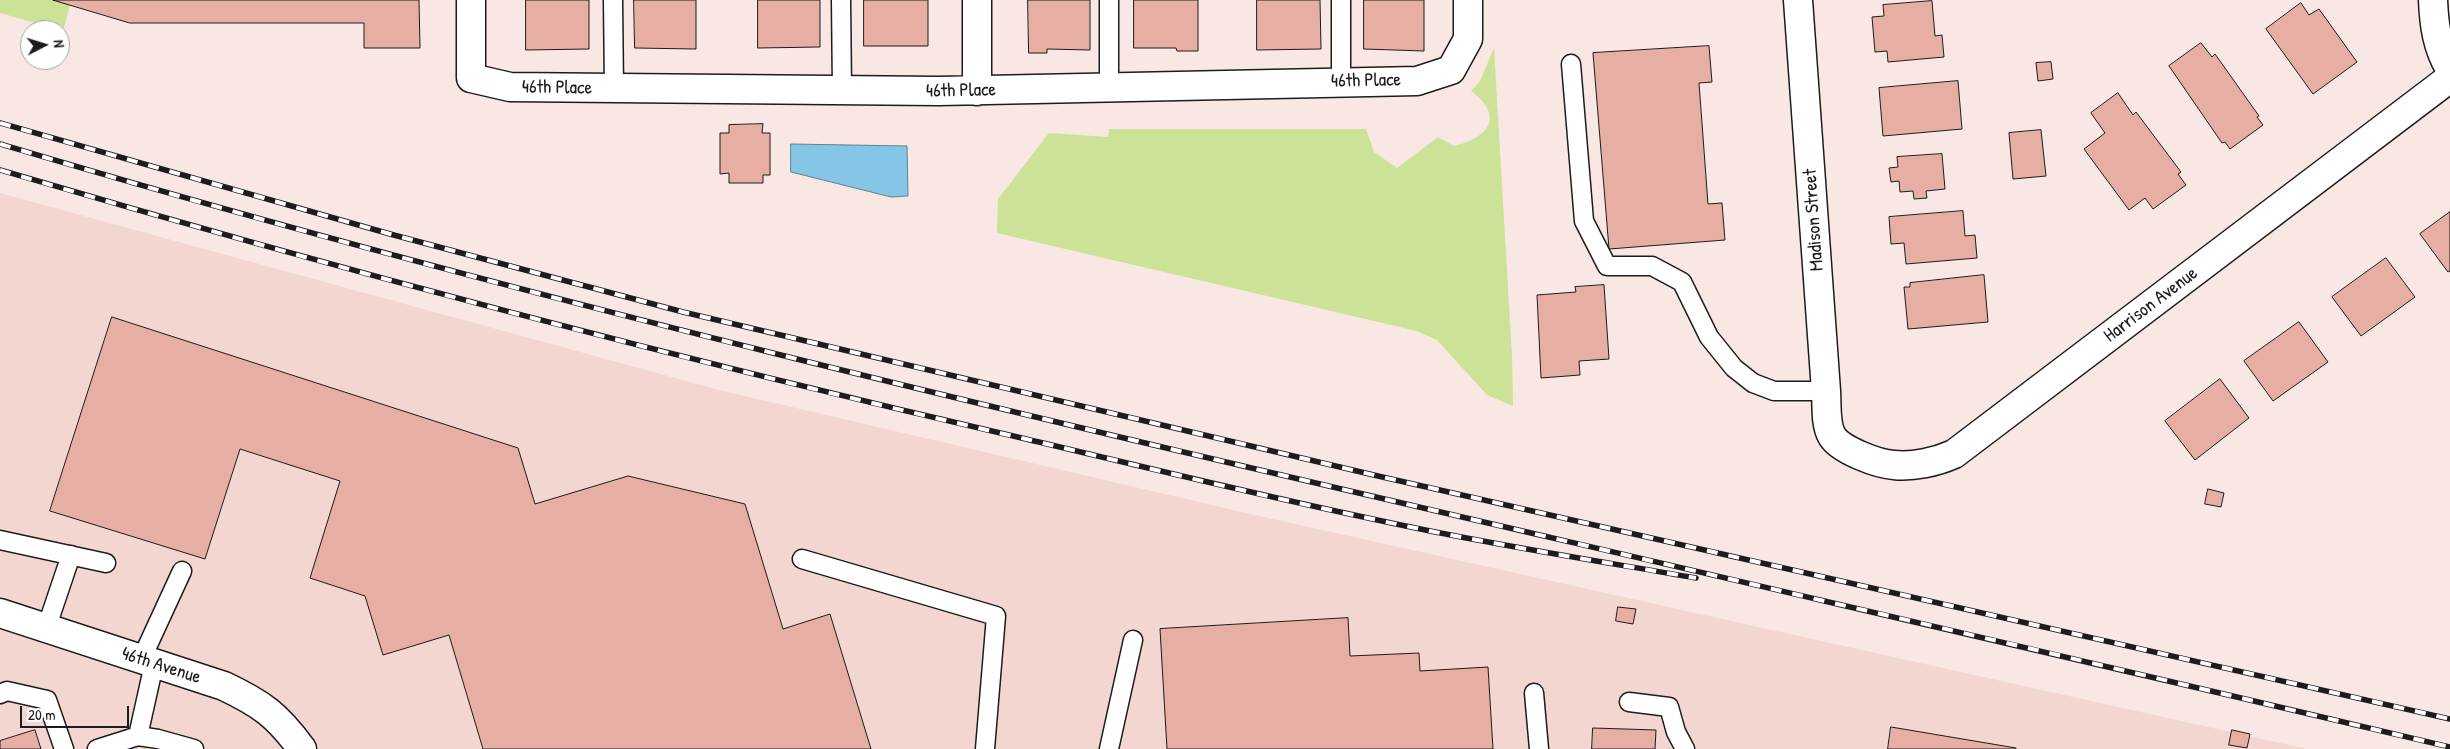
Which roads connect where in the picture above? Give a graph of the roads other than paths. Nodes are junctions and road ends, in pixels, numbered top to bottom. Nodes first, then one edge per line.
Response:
1 (471, 0) edge
2 (613, 0) edge
3 (841, 0) edge
4 (977, 0) edge
5 (1109, 0) edge
6 (1340, 0) edge
7 (1468, 0) edge
8 (1798, 0) edge
9 (2433, 0) edge
10 (1570, 64) dead end
11 (2450, 69) edge
12 (2450, 78) edge
13 (1341, 82) junction
14 (1109, 86) junction
15 (614, 89) junction
16 (976, 90) junction
17 (842, 91) junction
18 (1826, 391) junction
19 (1833, 438) joint
20 (0, 540) edge
21 (71, 555) junction
22 (802, 559) dead end
23 (106, 563) dead end
24 (182, 571) dead end
25 (0, 614) edge
26 (46, 628) junction
27 (1133, 640) dead end
28 (148, 662) junction
29 (1534, 693) dead end
30 (0, 694) edge
31 (1629, 702) dead end
32 (138, 736) junction
33 (64, 749) edge
34 (98, 749) edge
35 (194, 749) edge
36 (302, 749) edge
37 (985, 749) edge
38 (1110, 749) edge
39 (1539, 749) edge
40 (1685, 749) edge

1 - 15 street, 46th Place
2 - 15 lane
3 - 17 lane
4 - 16 street
5 - 14 lane
6 - 13 lane
7 - 13 street, 46th Place
8 - 18 street, Madison Street
9 - 11 street
10 - 18 lane
12 - 19 street, Harrison Avenue
13 - 14 street, 46th Place
14 - 16 street, 46th Place
15 - 17 street, 46th Place
16 - 17 street, 46th Place
18 - 19 street, Madison Street
20 - 21 lane
21 - 23 lane
21 - 26 lane
22 - 37 lane
24 - 28 lane
25 - 26 street, 46th Avenue
26 - 28 street, 46th Avenue
27 - 38 lane
28 - 32 lane
28 - 36 street, 46th Avenue
29 - 39 lane
30 - 33 lane
31 - 40 lane
32 - 34 lane
32 - 35 lane

